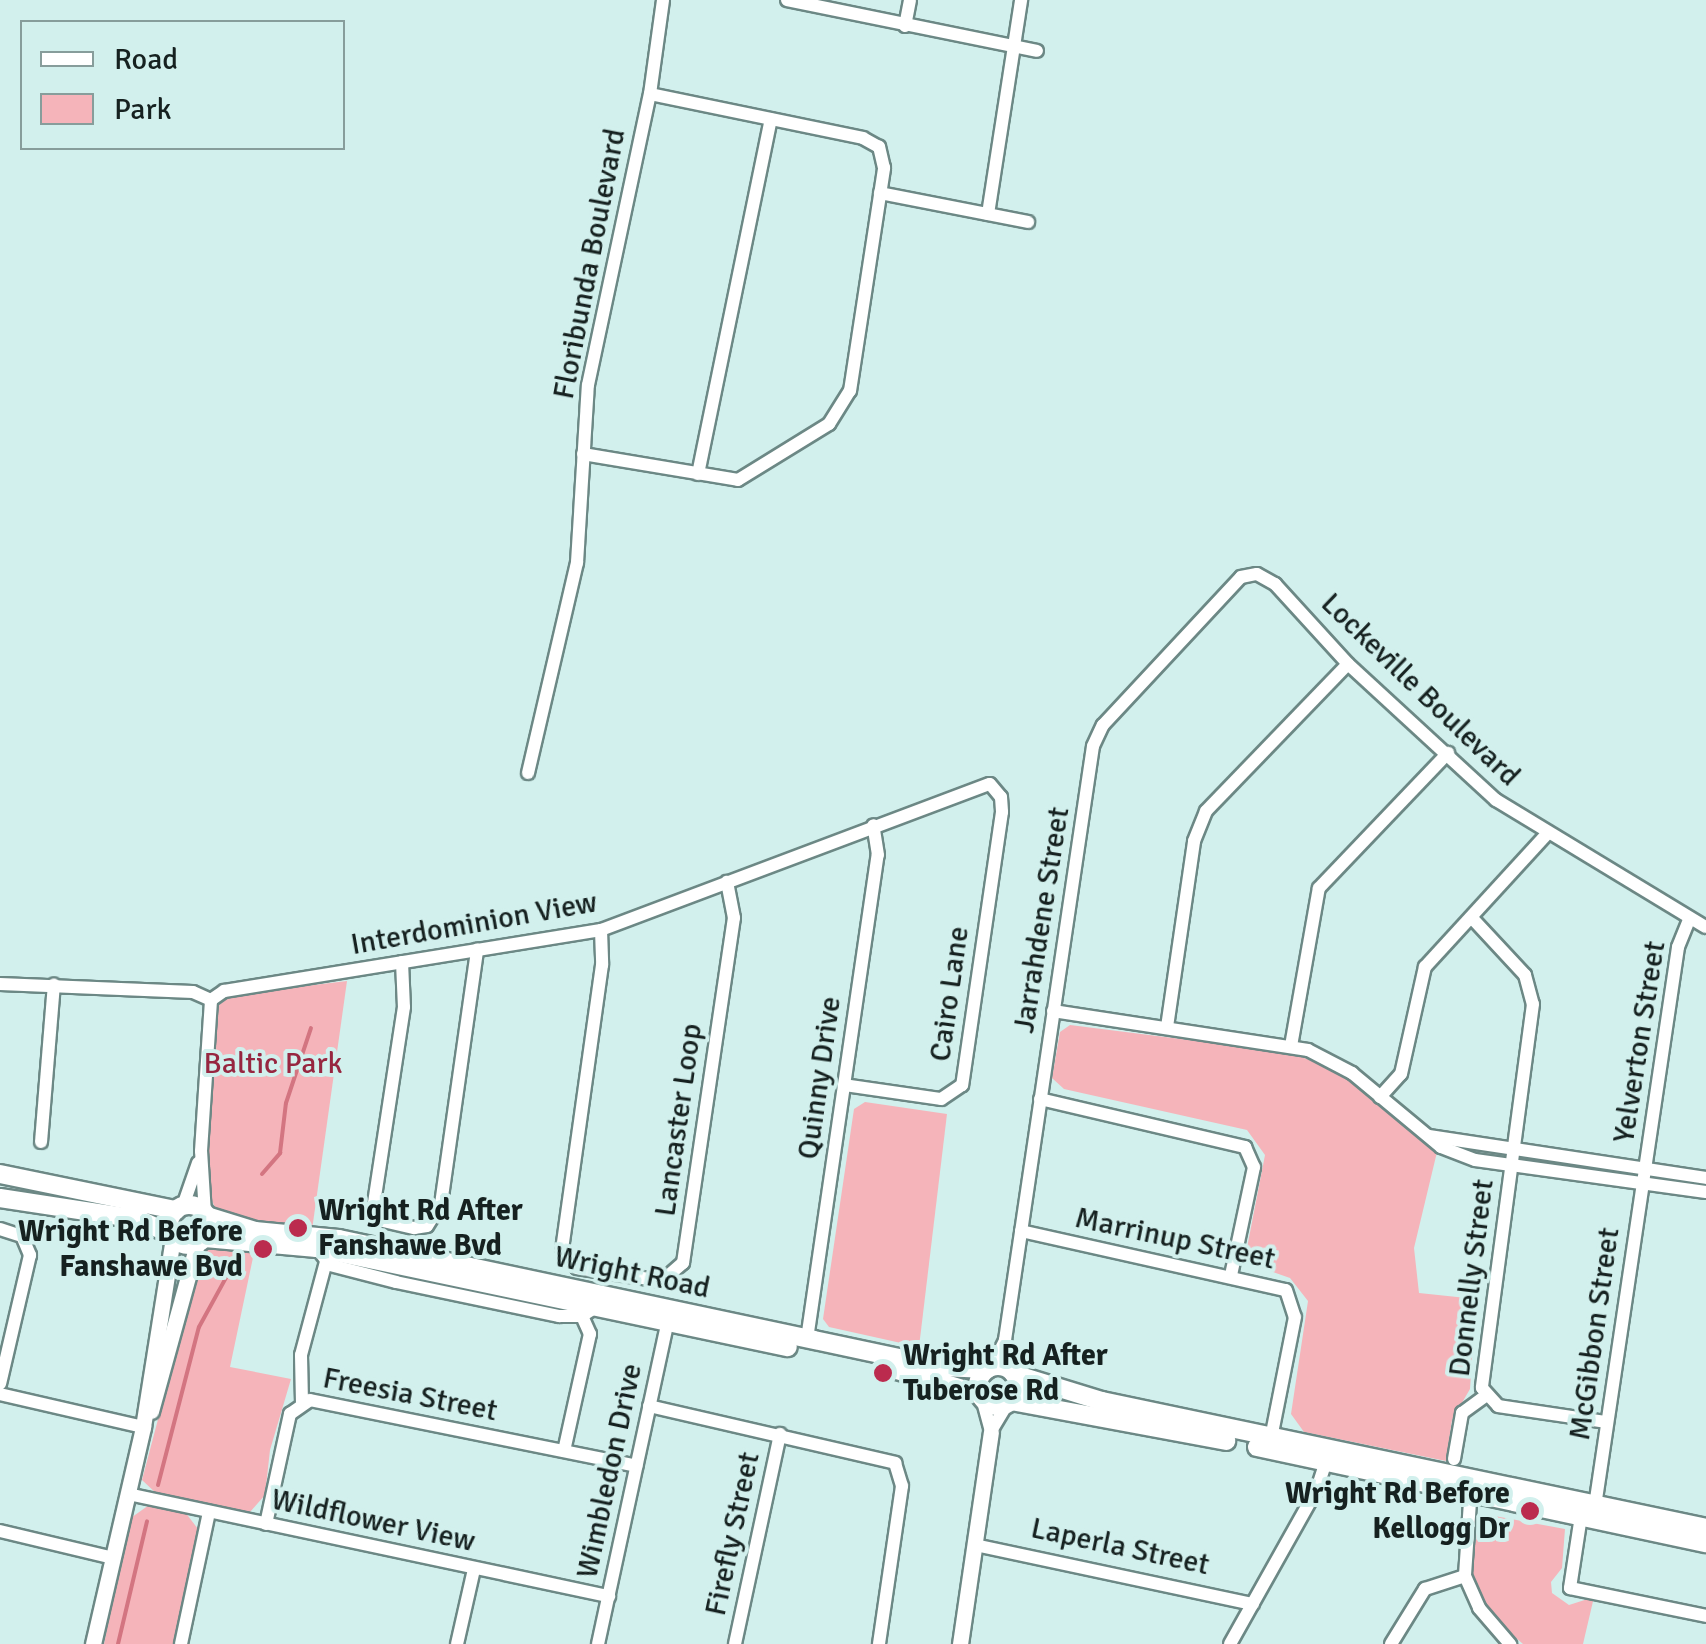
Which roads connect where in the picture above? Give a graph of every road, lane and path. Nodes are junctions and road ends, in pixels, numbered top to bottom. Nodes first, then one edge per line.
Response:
1 (663, 0) edge
2 (790, 0) edge
3 (910, 0) edge
4 (1021, 0) edge
5 (905, 26) junction
6 (1013, 46) junction
7 (1037, 51) dead end
8 (650, 94) junction
9 (771, 119) junction
10 (880, 193) junction
11 (988, 214) junction
12 (1028, 222) dead end
13 (584, 454) junction
14 (698, 474) junction
15 (1256, 574) joint
16 (1348, 664) junction
17 (1448, 753) junction
18 (528, 773) dead end
19 (996, 789) joint
20 (873, 825) junction
21 (1546, 835) junction
22 (727, 882) junction
23 (1472, 918) junction
24 (1688, 922) junction
25 (1706, 927) edge
26 (601, 930) junction
27 (477, 950) junction
28 (402, 962) junction
29 (0, 984) edge
30 (54, 985) junction
31 (211, 1000) junction
32 (1054, 1010) junction
33 (1167, 1027) junction
34 (1290, 1046) junction
35 (844, 1085) junction
36 (1380, 1097) junction
37 (1040, 1099) junction
38 (1427, 1135) junction
39 (41, 1142) dead end
40 (1514, 1150) junction
41 (202, 1151) junction
42 (1510, 1166) junction
43 (1645, 1170) junction
44 (0, 1174) edge
45 (1706, 1178) edge
46 (1642, 1186) junction
47 (1706, 1192) edge
48 (0, 1198) edge
49 (179, 1208) junction
50 (206, 1215) junction
51 (0, 1229) edge
52 (1020, 1231) junction
53 (172, 1236) junction
54 (201, 1241) junction
55 (322, 1255) junction
56 (1231, 1275) junction
57 (589, 1311) junction
58 (669, 1315) junction
59 (807, 1339) junction
60 (1005, 1340) junction
61 (990, 1368) junction
62 (1012, 1372) junction
63 (0, 1384) edge
64 (0, 1394) edge
65 (981, 1396) junction
66 (1485, 1396) junction
67 (302, 1402) junction
68 (1010, 1402) junction
69 (650, 1406) junction
70 (1607, 1422) junction
71 (144, 1425) junction
72 (991, 1432) junction
73 (780, 1434) junction
74 (1271, 1438) junction
75 (564, 1451) junction
76 (1328, 1455) junction
77 (1454, 1458) dead end
78 (636, 1466) junction
79 (1472, 1486) junction
80 (128, 1494) junction
81 (1588, 1511) junction
82 (209, 1512) junction
83 (266, 1524) junction
84 (1706, 1528) edge
85 (0, 1531) edge
86 (1706, 1543) edge
87 (976, 1546) junction
88 (112, 1558) junction
89 (474, 1569) junction
90 (1465, 1576) junction
91 (608, 1596) junction
92 (1253, 1604) junction
93 (1706, 1616) edge
94 (184, 1643) edge
95 (93, 1644) edge
96 (457, 1644) edge
97 (598, 1644) edge
98 (735, 1644) edge
99 (879, 1644) edge
100 (960, 1644) edge
101 (1230, 1644) edge
102 (1391, 1644) edge
103 (1510, 1644) edge

1 - 8 street, Floribunda Boulevard
2 - 5 street
3 - 5 street
4 - 6 street
5 - 6 street
6 - 7 street
6 - 11 street
8 - 9 street
8 - 13 street, Floribunda Boulevard
9 - 10 street
9 - 14 street
10 - 11 street
10 - 14 street
11 - 12 street
13 - 14 street
13 - 18 street, Floribunda Boulevard
15 - 16 street, Lockeville Boulevard
15 - 32 street, Jarrahdene Street
16 - 17 street, Lockeville Boulevard
16 - 33 street
17 - 21 street, Lockeville Boulevard
17 - 34 street
19 - 20 street, Interdominion View
19 - 35 street, Cairo Lane
20 - 22 street, Interdominion View
20 - 35 street, Quinny Drive
21 - 23 street
21 - 24 street, Lockeville Boulevard
22 - 26 street, Interdominion View
22 - 26 street, Lancaster Loop
23 - 36 street
23 - 40 street, Donnelly Street
24 - 25 street, Lockeville Boulevard
24 - 43 street, Yelverton Street
26 - 27 street, Interdominion View
27 - 28 street, Interdominion View
27 - 28 street
28 - 31 street, Interdominion View
29 - 30 street, Interdominion View
30 - 31 street, Interdominion View
30 - 39 street
31 - 41 street
32 - 33 street
32 - 37 street, Jarrahdene Street
33 - 34 street
34 - 36 street
35 - 59 street, Quinny Drive
36 - 38 street
37 - 52 street, Jarrahdene Street
37 - 56 street
38 - 40 street
38 - 42 street
40 - 42 street, Donnelly Street
40 - 43 street
41 - 49 street
41 - 50 street
42 - 46 street
42 - 66 street, Donnelly Street
43 - 45 street
43 - 46 street, McGibbon Street
44 - 49 main road
46 - 47 street
46 - 70 street, McGibbon Street
48 - 53 main road
49 - 50 main road, Wright Road
49 - 53 main road
50 - 54 main road
50 - 58 main road, Wright Road
51 - 63 street
52 - 56 street, Marrinup Street
52 - 60 street, Jarrahdene Street
53 - 54 main road, Wright Road
53 - 71 street
54 - 55 main road, Wright Road
54 - 71 street
55 - 57 main road, Wright Road
55 - 67 street
56 - 74 street, Marrinup Street
57 - 58 main road, Wright Road
57 - 75 street
58 - 59 main road, Wright Road
58 - 65 main road, Wright Road
58 - 69 street, Wimbledon Drive
59 - 61 main road, Wright Road
60 - 61 street, Jarrahdene Street
60 - 62 street, Jarrahdene Street
61 - 62 main road, Wright Road
61 - 65 main road
62 - 68 main road
62 - 74 main road
64 - 71 street
65 - 68 main road, Wright Road
65 - 72 street
66 - 70 street, Donnelly Street
66 - 77 street, Donnelly Street
67 - 75 street, Freesia Street
67 - 83 street, Freesia Street
68 - 72 street
68 - 76 main road
69 - 73 street
69 - 78 street, Wimbledon Drive
70 - 81 street, McGibbon Street
71 - 80 street
72 - 87 street
73 - 98 street, Firefly Street
73 - 99 street
74 - 76 main road
75 - 78 street, Freesia Street
76 - 79 main road
76 - 92 street
78 - 91 street, Wimbledon Drive
79 - 81 main road
79 - 90 street
80 - 82 street, Wildflower View
80 - 88 street
81 - 84 main road
81 - 86 main road
81 - 93 street, McGibbon Street
82 - 83 street, Wildflower View
82 - 94 street
83 - 89 street, Wildflower View
85 - 88 street
87 - 92 street, Laperla Street
87 - 100 street
88 - 95 street
89 - 91 street, Wildflower View
89 - 96 street
90 - 102 street
90 - 103 street
91 - 97 street, Wimbledon Drive
92 - 101 street

